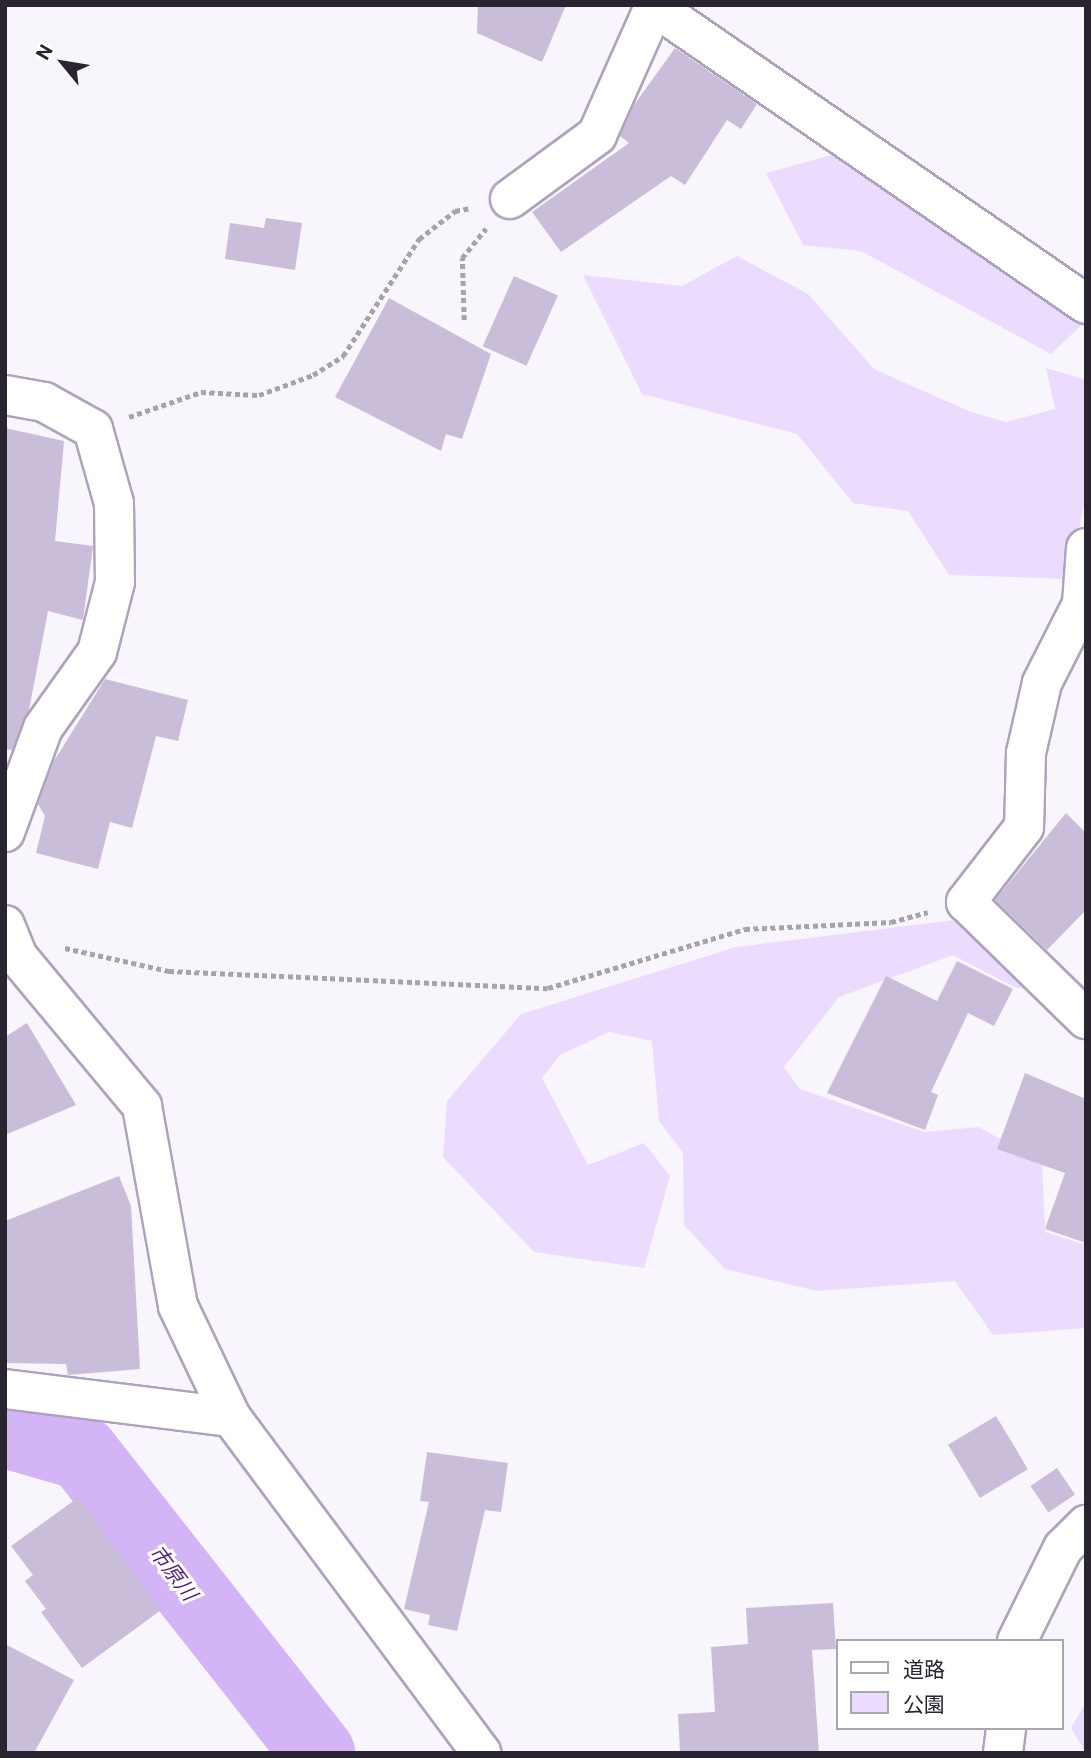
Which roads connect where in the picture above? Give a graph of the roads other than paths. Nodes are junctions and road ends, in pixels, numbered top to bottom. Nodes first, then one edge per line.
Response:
1 (653, 6) edge
2 (510, 199) road end
3 (1086, 304) edge
4 (5, 395) edge
5 (1086, 548) edge
6 (5, 832) edge
7 (12, 941) edge
8 (1086, 1019) edge
9 (5, 1389) edge
10 (231, 1417) junction
11 (1086, 1525) edge
12 (1018, 1639) edge
13 (1006, 1730) edge
14 (481, 1753) edge
15 (1003, 1753) edge

1 - 2 street
1 - 3 street
4 - 6 street
5 - 8 street
7 - 10 street
9 - 10 street
10 - 14 street
11 - 12 street
13 - 15 street

